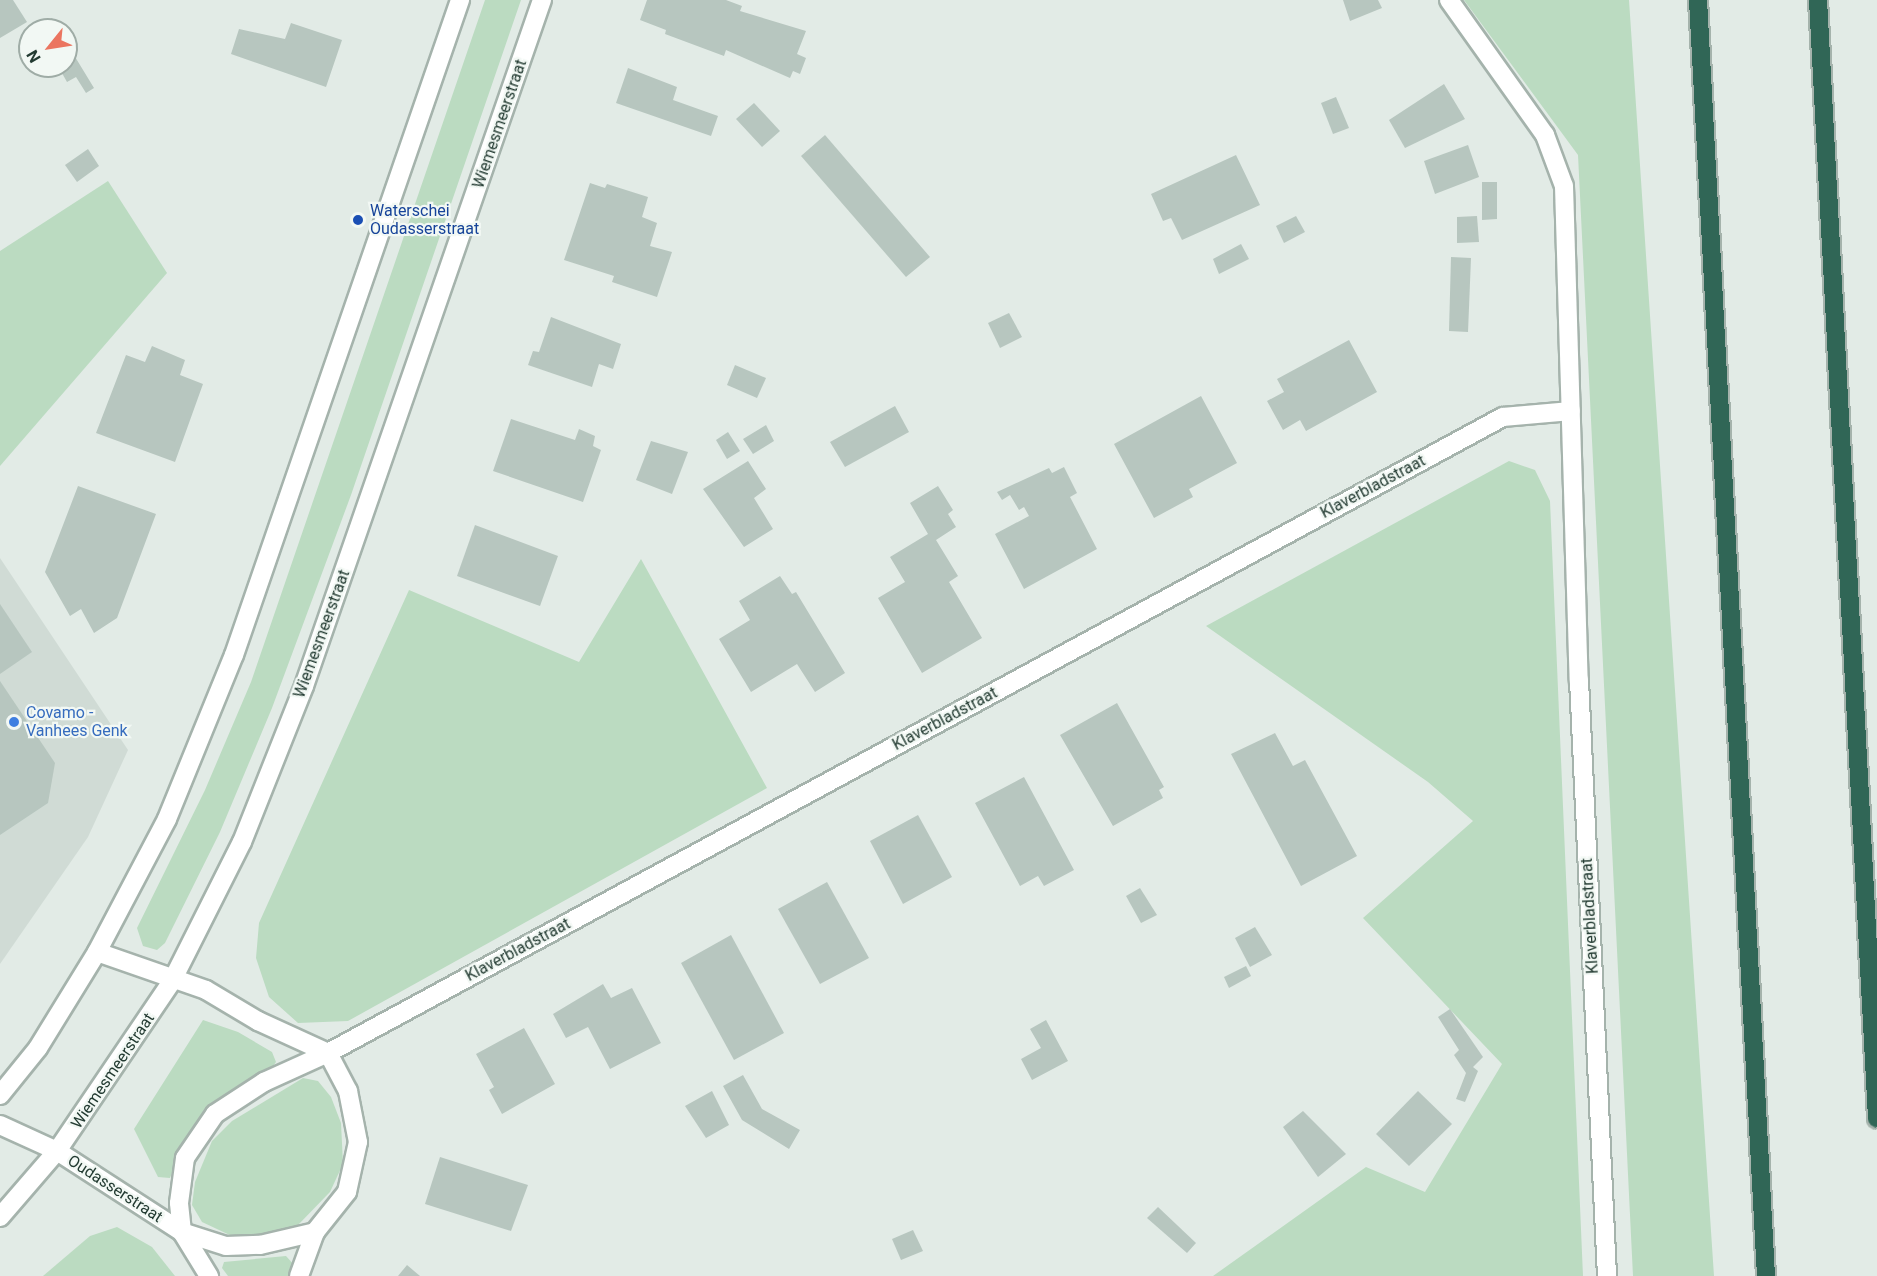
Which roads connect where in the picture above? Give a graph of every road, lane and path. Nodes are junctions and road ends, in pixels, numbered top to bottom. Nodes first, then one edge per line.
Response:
1 (460, 0) edge
2 (542, 0) edge
3 (1449, 0) edge
4 (1698, 0) edge
5 (1818, 0) edge
6 (1571, 411) junction
7 (97, 952) junction
8 (172, 981) junction
9 (327, 1053) junction
10 (0, 1095) edge
11 (1877, 1118) edge
12 (0, 1125) edge
13 (57, 1151) junction
14 (0, 1217) edge
15 (182, 1232) junction
16 (315, 1232) junction
17 (209, 1276) edge
18 (299, 1276) edge
19 (1606, 1276) edge
20 (1766, 1276) edge

1 - 7 street
2 - 8 street, Wiemesmeerstraat
3 - 6 street, Klaverbladstraat
4 - 20 highway
5 - 11 highway
6 - 9 street, Klaverbladstraat
6 - 19 street, Klaverbladstraat
7 - 8 street
7 - 10 street
8 - 9 street
8 - 13 street, Wiemesmeerstraat
9 - 15 street, Klaverbladstraat
9 - 16 street
12 - 13 street, Oudasserstraat
13 - 14 street, Wiemesmeerstraat
13 - 15 street, Oudasserstraat
15 - 16 street
15 - 17 street, Oudasserstraat
16 - 18 street

